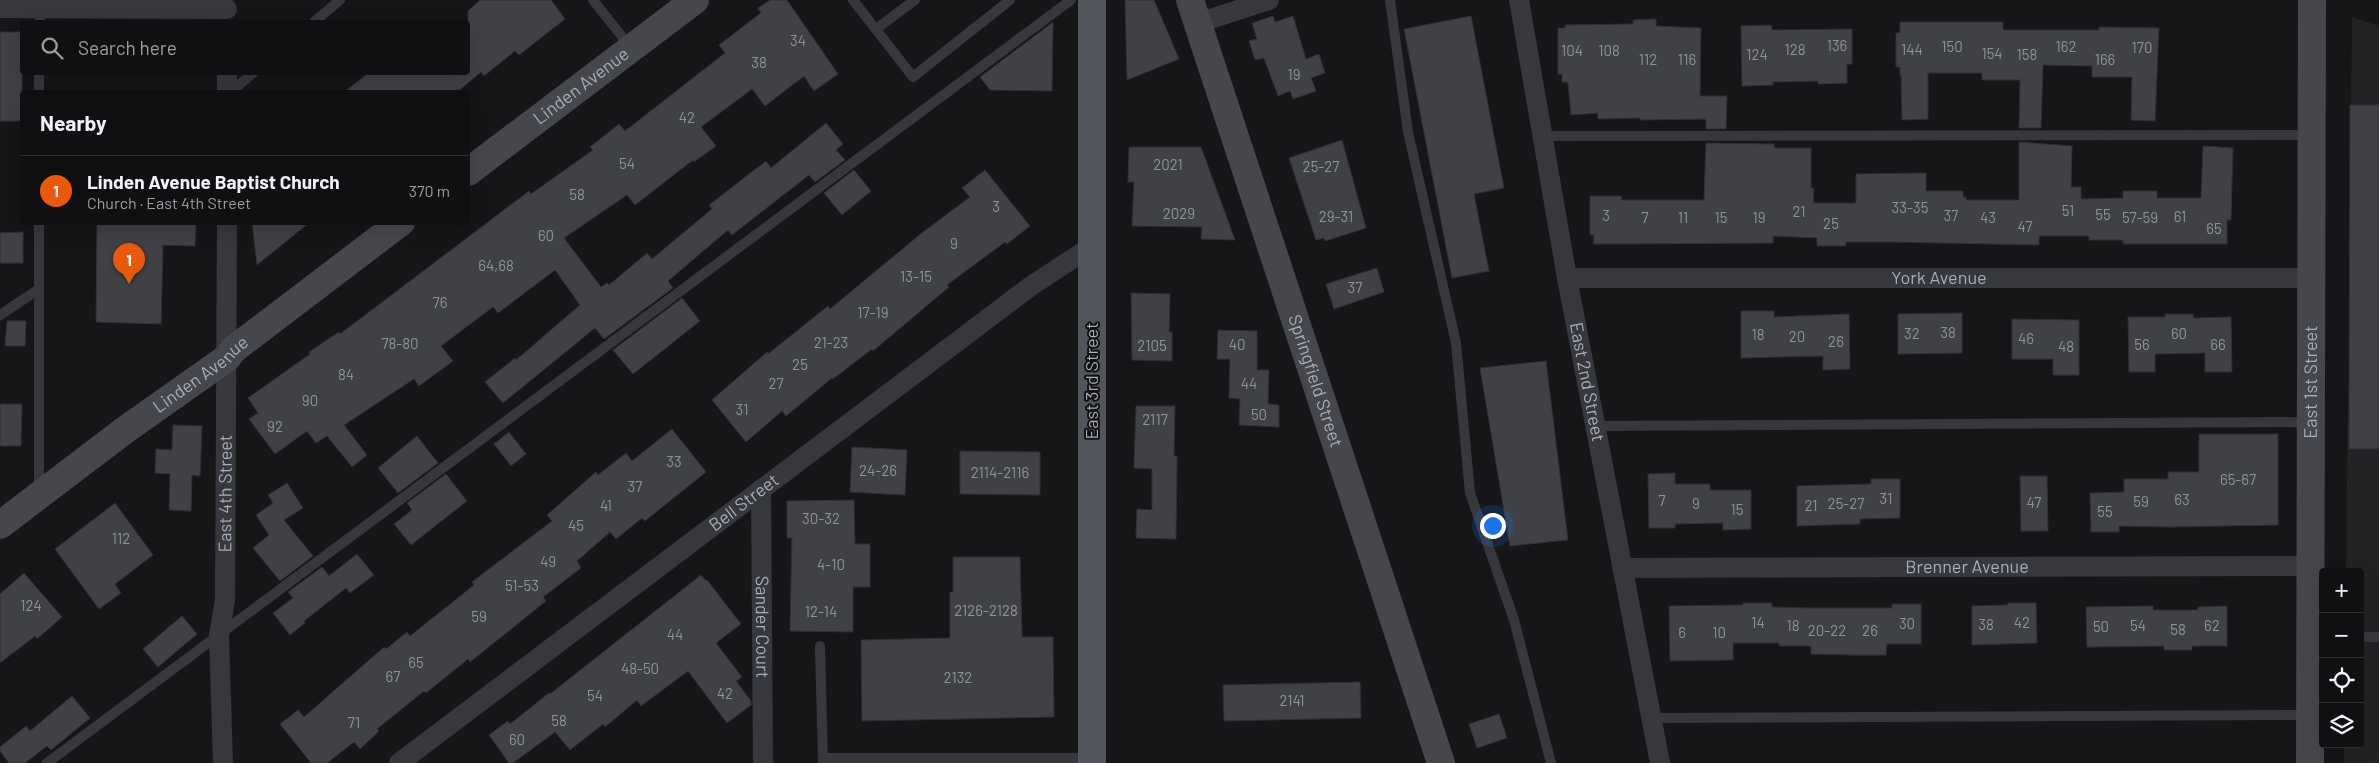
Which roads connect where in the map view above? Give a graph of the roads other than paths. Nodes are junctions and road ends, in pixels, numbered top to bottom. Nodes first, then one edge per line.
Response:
1 (340, 0) edge
2 (593, 0) edge
3 (696, 0) edge
4 (853, 0) edge
5 (915, 0) edge
6 (1010, 0) edge
7 (1269, 0) edge
8 (1390, 0) edge
9 (1519, 0) edge
10 (2312, 0) edge
11 (1072, 1) edge
12 (0, 8) edge
13 (40, 10) edge
14 (227, 11) edge
15 (1194, 12) edge
16 (316, 20) edge
17 (876, 30) junction
18 (631, 48) junction
19 (40, 75) edge
20 (227, 75) edge
21 (250, 75) edge
22 (40, 90) edge
23 (229, 90) edge
24 (232, 90) edge
25 (2312, 135) junction
26 (1542, 136) junction
27 (470, 170) edge
28 (39, 225) edge
29 (227, 225) edge
30 (397, 225) edge
31 (1092, 246) junction
32 (1567, 278) junction
33 (2311, 278) junction
34 (39, 289) junction
35 (0, 315) edge
36 (227, 358) junction
37 (2311, 422) junction
38 (1596, 426) junction
39 (762, 489) junction
40 (39, 494) junction
41 (0, 525) edge
42 (2311, 566) junction
43 (1622, 568) junction
44 (219, 635) junction
45 (2379, 636) edge
46 (2317, 637) edge
47 (2364, 637) edge
48 (820, 646) dead end
49 (2310, 715) junction
50 (1651, 718) junction
51 (823, 760) edge
52 (1014, 760) edge
53 (1092, 760) edge
54 (47, 763) edge
55 (223, 763) edge
56 (399, 763) edge
57 (763, 763) edge
58 (1441, 763) edge
59 (1551, 763) edge
60 (1660, 763) edge
61 (2310, 763) edge

1 - 16 lane
2 - 18 lane
3 - 18 main road, Linden Avenue
4 - 17 lane
5 - 17 lane
6 - 17 lane
7 - 15 street
8 - 59 lane
9 - 26 street, East 2nd Street
10 - 25 main road, East 1st Street
11 - 31 main road, East 3rd Street
11 - 44 lane
12 - 13 street
13 - 14 street
15 - 58 main road, Springfield Street
18 - 27 main road, Linden Avenue
19 - 22 lane
20 - 23 street
21 - 24 lane
25 - 26 lane
25 - 33 main road, East 1st Street
26 - 32 street, East 2nd Street
28 - 34 lane
29 - 36 street, East 4th Street
30 - 36 main road, Linden Avenue
31 - 39 street, Bell Street
31 - 53 main road, East 3rd Street
32 - 33 street, York Avenue
32 - 38 street, East 2nd Street
33 - 37 main road, East 1st Street
34 - 35 lane
34 - 40 lane
36 - 40 main road, Linden Avenue
36 - 44 street, East 4th Street
37 - 38 lane
37 - 42 main road, East 1st Street
38 - 43 street, East 2nd Street
39 - 56 street, Bell Street
39 - 57 street, Sander Court
40 - 41 main road, Linden Avenue
42 - 43 street, Brenner Avenue
42 - 46 main road, East 1st Street
43 - 50 street, East 2nd Street
44 - 54 lane
44 - 55 street, East 4th Street
45 - 47 lane
46 - 49 main road, East 1st Street
48 - 51 lane
49 - 50 lane
49 - 61 main road, East 1st Street
50 - 60 street, East 2nd Street
51 - 52 lane
52 - 53 lane

